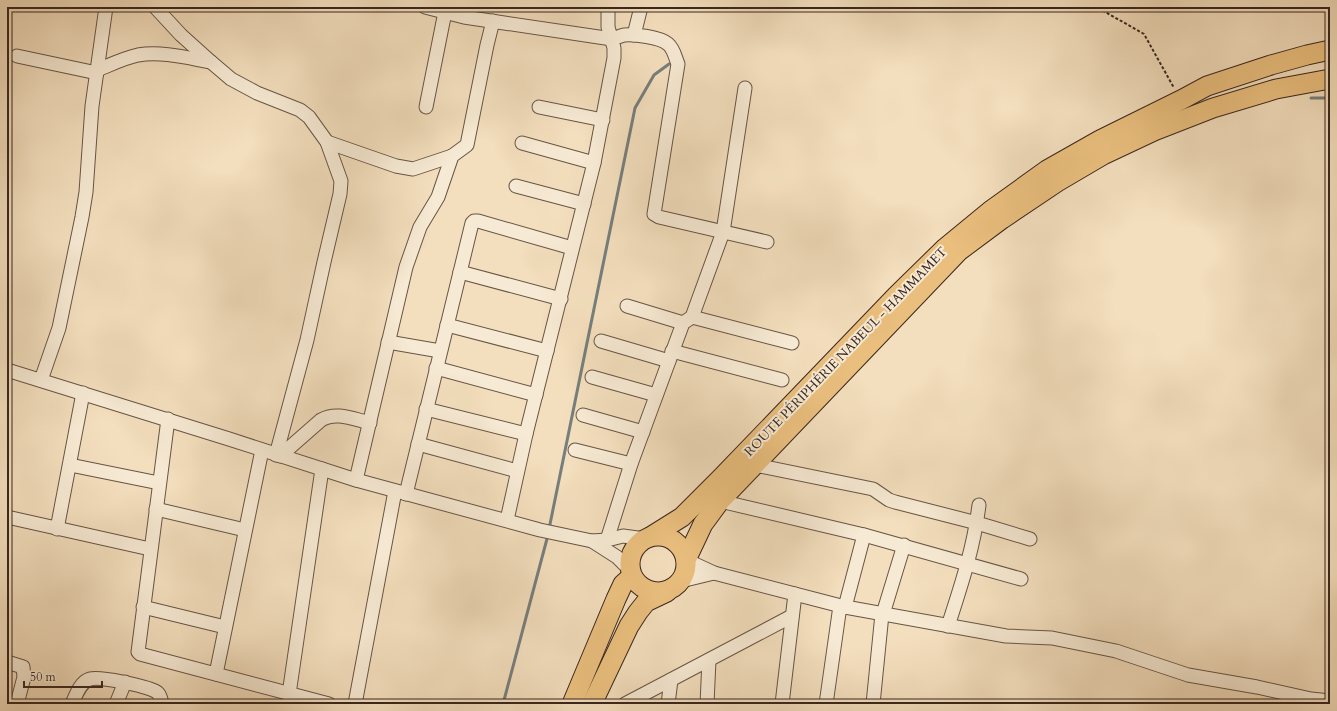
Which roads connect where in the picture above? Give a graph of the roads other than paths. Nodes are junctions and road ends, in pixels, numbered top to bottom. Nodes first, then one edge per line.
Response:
1 (106, 7) edge
2 (154, 7) edge
3 (425, 7) edge
4 (608, 7) edge
5 (641, 7) edge
6 (445, 12) junction
7 (493, 21) junction
8 (634, 35) junction
9 (612, 39) junction
10 (1330, 50) edge
11 (17, 56) dead end
12 (211, 62) junction
13 (97, 71) junction
14 (1330, 79) edge
15 (745, 88) dead end
16 (426, 107) dead end
17 (539, 107) dead end
18 (603, 120) junction
19 (327, 142) junction
20 (522, 143) dead end
21 (452, 156) junction
22 (594, 163) junction
23 (516, 186) dead end
24 (584, 204) junction
25 (723, 232) junction
26 (767, 242) dead end
27 (572, 248) junction
28 (460, 272) junction
29 (561, 299) junction
30 (627, 306) dead end
31 (687, 320) junction
32 (447, 325) junction
33 (601, 341) dead end
34 (388, 342) junction
35 (792, 343) dead end
36 (440, 351) junction
37 (547, 351) junction
38 (671, 356) junction
39 (436, 368) junction
40 (7, 370) edge
41 (592, 377) dead end
42 (41, 380) junction
43 (782, 380) dead end
44 (84, 393) junction
45 (536, 394) junction
46 (656, 395) junction
47 (426, 410) junction
48 (582, 415) dead end
49 (168, 420) junction
50 (370, 423) junction
51 (643, 432) junction
52 (526, 434) junction
53 (418, 444) junction
54 (262, 450) junction
55 (574, 450) dead end
56 (278, 455) junction
57 (631, 464) junction
58 (70, 465) junction
59 (755, 465) junction
60 (322, 469) junction
61 (517, 471) junction
62 (356, 480) junction
63 (159, 483) junction
64 (400, 492) junction
65 (720, 502) junction
66 (979, 505) dead end
67 (156, 509) junction
68 (7, 518) edge
69 (507, 520) junction
70 (977, 523) junction
71 (57, 529) junction
72 (245, 530) junction
73 (864, 535) junction
74 (648, 538) junction
75 (1030, 539) dead end
76 (607, 540) junction
77 (592, 541) junction
78 (904, 545) junction
79 (150, 549) junction
80 (686, 560) junction
81 (968, 563) junction
82 (631, 573) junction
83 (714, 573) junction
84 (1021, 579) dead end
85 (676, 585) junction
86 (795, 594) junction
87 (143, 607) junction
88 (842, 607) junction
89 (882, 614) junction
90 (792, 616) junction
91 (948, 626) junction
92 (225, 627) junction
93 (709, 660) junction
94 (7, 662) edge
95 (216, 674) junction
96 (671, 680) junction
97 (125, 682) junction
98 (289, 694) junction
99 (1330, 701) edge
100 (17, 704) edge
101 (72, 704) edge
102 (116, 704) edge
103 (162, 704) edge
104 (329, 704) edge
105 (355, 704) edge
106 (572, 704) edge
107 (592, 704) edge
108 (625, 704) edge
109 (668, 704) edge
110 (707, 704) edge
111 (782, 704) edge
112 (826, 704) edge
113 (873, 704) edge

1 - 13 street
2 - 12 street
3 - 6 street
4 - 9 street
5 - 8 street
6 - 7 street
6 - 16 street
7 - 9 street
7 - 21 street
8 - 9 street
8 - 25 street
9 - 18 street
10 - 74 highway, ROUTE PÉRIPHÉRIE NABEUL - HAMMAMET
11 - 13 street
12 - 13 street
12 - 19 street
13 - 42 street
14 - 59 highway, ROUTE PÉRIPHÉRIE NABEUL - HAMMAMET
15 - 25 street
17 - 18 street
18 - 22 street
19 - 21 street
19 - 56 street
20 - 22 street
21 - 34 street
22 - 24 street
23 - 24 street
24 - 27 street
25 - 26 street
25 - 31 street
27 - 28 street
27 - 29 street
28 - 29 street
28 - 32 street
29 - 37 street
30 - 31 street
31 - 35 street
31 - 38 street
32 - 36 street
32 - 37 street
33 - 38 street
34 - 36 street
34 - 50 street
36 - 39 street
37 - 45 street
38 - 43 street
38 - 46 street
39 - 45 street
39 - 47 street
40 - 42 street
41 - 46 street
42 - 44 street
44 - 49 street
44 - 58 street
45 - 52 street
46 - 51 street
47 - 52 street
47 - 53 street
48 - 51 street
49 - 54 street
49 - 63 street
50 - 56 street
50 - 62 street
51 - 57 street
52 - 61 street
53 - 61 street
53 - 64 street
54 - 56 street
54 - 72 street
55 - 57 street
56 - 60 street
57 - 76 street
58 - 63 street
58 - 71 street
59 - 65 highway, ROUTE PÉRIPHÉRIE NABEUL - HAMMAMET
59 - 70 street
60 - 62 street
60 - 98 street
61 - 69 street
62 - 64 street
63 - 67 street
64 - 69 street
64 - 105 street
65 - 73 street
65 - 80 highway, ROUTE PÉRIPHÉRIE NABEUL - HAMMAMET
66 - 70 street
67 - 72 street
67 - 79 street
68 - 71 street
69 - 77 street
70 - 75 street
70 - 81 street
71 - 79 street
72 - 92 street
73 - 78 street
73 - 88 street
74 - 76 street
74 - 80 highway
74 - 82 highway
76 - 77 street
77 - 82 street
78 - 81 street
78 - 89 street
79 - 87 street
80 - 83 street
80 - 85 highway
81 - 84 street
81 - 91 street
82 - 85 highway
82 - 106 highway
83 - 85 street
83 - 86 street
85 - 107 highway
86 - 88 street
86 - 90 street
87 - 92 street
87 - 95 street
88 - 89 street
88 - 112 street
89 - 91 street
89 - 113 street
90 - 93 street
90 - 111 street
91 - 99 street
92 - 95 street
93 - 96 street
93 - 110 street
94 - 100 street
95 - 98 street
96 - 108 street
96 - 109 street
97 - 101 street
97 - 102 street
97 - 103 street
98 - 104 street

